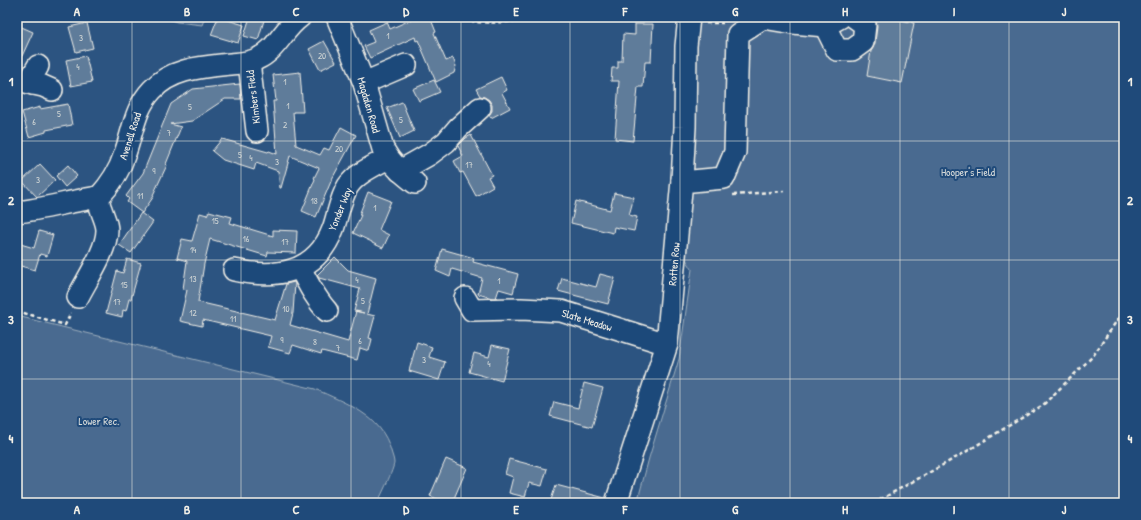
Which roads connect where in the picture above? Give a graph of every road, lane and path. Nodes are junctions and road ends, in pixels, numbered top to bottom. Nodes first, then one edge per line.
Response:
1 (300, 17) edge
2 (337, 17) edge
3 (457, 17) edge
4 (546, 17) edge
5 (689, 17) edge
6 (854, 17) edge
7 (464, 19) edge
8 (833, 22) edge
9 (249, 62) junction
10 (406, 65) dead end
11 (29, 77) edge
12 (364, 83) junction
13 (52, 90) dead end
14 (480, 108) dead end
15 (257, 131) dead end
16 (401, 171) junction
17 (682, 180) junction
18 (99, 197) junction
19 (17, 212) edge
20 (300, 268) junction
21 (234, 270) dead end
22 (78, 296) joint
23 (465, 298) dead end
24 (1124, 310) edge
25 (17, 311) edge
26 (327, 311) dead end
27 (667, 344) junction
28 (616, 503) edge
29 (874, 503) edge

1 - 9 street, Avenell Road
2 - 12 street, Magdalen Road
3 - 7 path
4 - 7 path
5 - 17 street, Rotten Row
6 - 8 street
8 - 17 street
9 - 15 street, Kimbers Field
9 - 18 street, Avenell Road
10 - 12 street
11 - 13 street
12 - 16 street, Magdalen Road
14 - 16 street, Yonder Way
16 - 20 street, Yonder Way
17 - 27 street, Rotten Row
18 - 19 street
18 - 22 street
20 - 21 street, Yonder Way
20 - 26 street
22 - 25 path
23 - 27 street, Slate Meadow
24 - 29 path
27 - 28 street, Rotten Row

